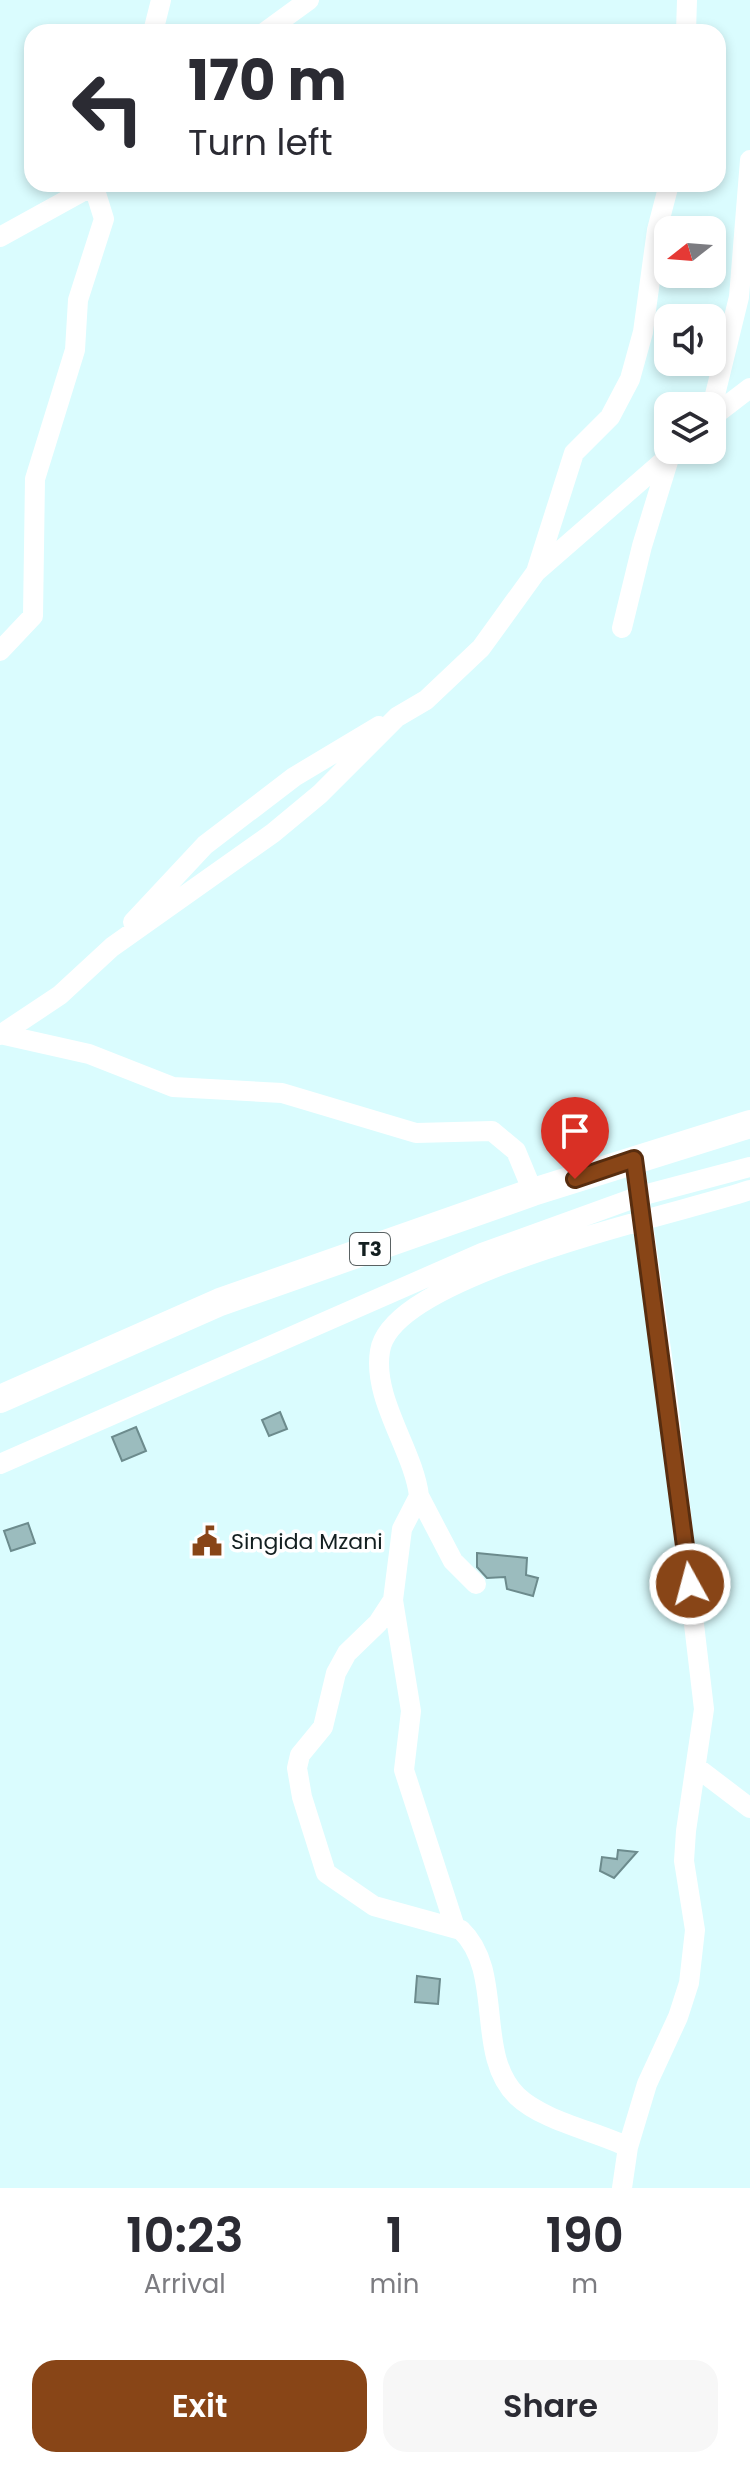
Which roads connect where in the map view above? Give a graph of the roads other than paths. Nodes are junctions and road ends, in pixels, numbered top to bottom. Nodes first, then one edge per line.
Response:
1 (161, 0) edge
2 (309, 0) edge
3 (687, 0) edge
4 (155, 24) edge
5 (276, 24) edge
6 (686, 24) edge
7 (750, 160) edge
8 (81, 192) edge
9 (97, 192) edge
10 (667, 192) edge
11 (0, 237) edge
12 (750, 388) edge
13 (719, 392) edge
14 (726, 404) edge
15 (750, 409) edge
16 (726, 411) edge
17 (660, 464) edge
18 (669, 464) edge
19 (536, 572) junction
20 (622, 628) dead end
21 (0, 651) edge
22 (397, 717) junction
23 (112, 947) junction
24 (1, 1035) edge
25 (750, 1124) edge
26 (634, 1159) junction
27 (750, 1167) edge
28 (750, 1190) edge
29 (533, 1192) junction
30 (640, 1196) junction
31 (644, 1221) junction
32 (0, 1399) edge
33 (0, 1464) edge
34 (419, 1496) junction
35 (476, 1584) dead end
36 (393, 1600) junction
37 (696, 1767) junction
38 (750, 1808) edge
39 (455, 1927) junction
40 (628, 2147) junction
41 (622, 2188) edge

1 - 4 street
2 - 5 street
3 - 6 street
7 - 13 street
8 - 11 street
9 - 21 street
10 - 19 street
12 - 14 street
15 - 16 street
17 - 19 street
18 - 20 street
19 - 22 street
22 - 23 street
22 - 23 street
23 - 24 street
24 - 29 street
25 - 26 highway, T3
26 - 29 highway, T3
26 - 30 street
27 - 30 street
28 - 31 street
29 - 32 highway, T3
30 - 31 street
30 - 33 street
31 - 34 street
31 - 37 street
34 - 35 street
34 - 36 street
36 - 39 street
36 - 39 street
37 - 38 street
37 - 40 street
39 - 40 street
40 - 41 street

